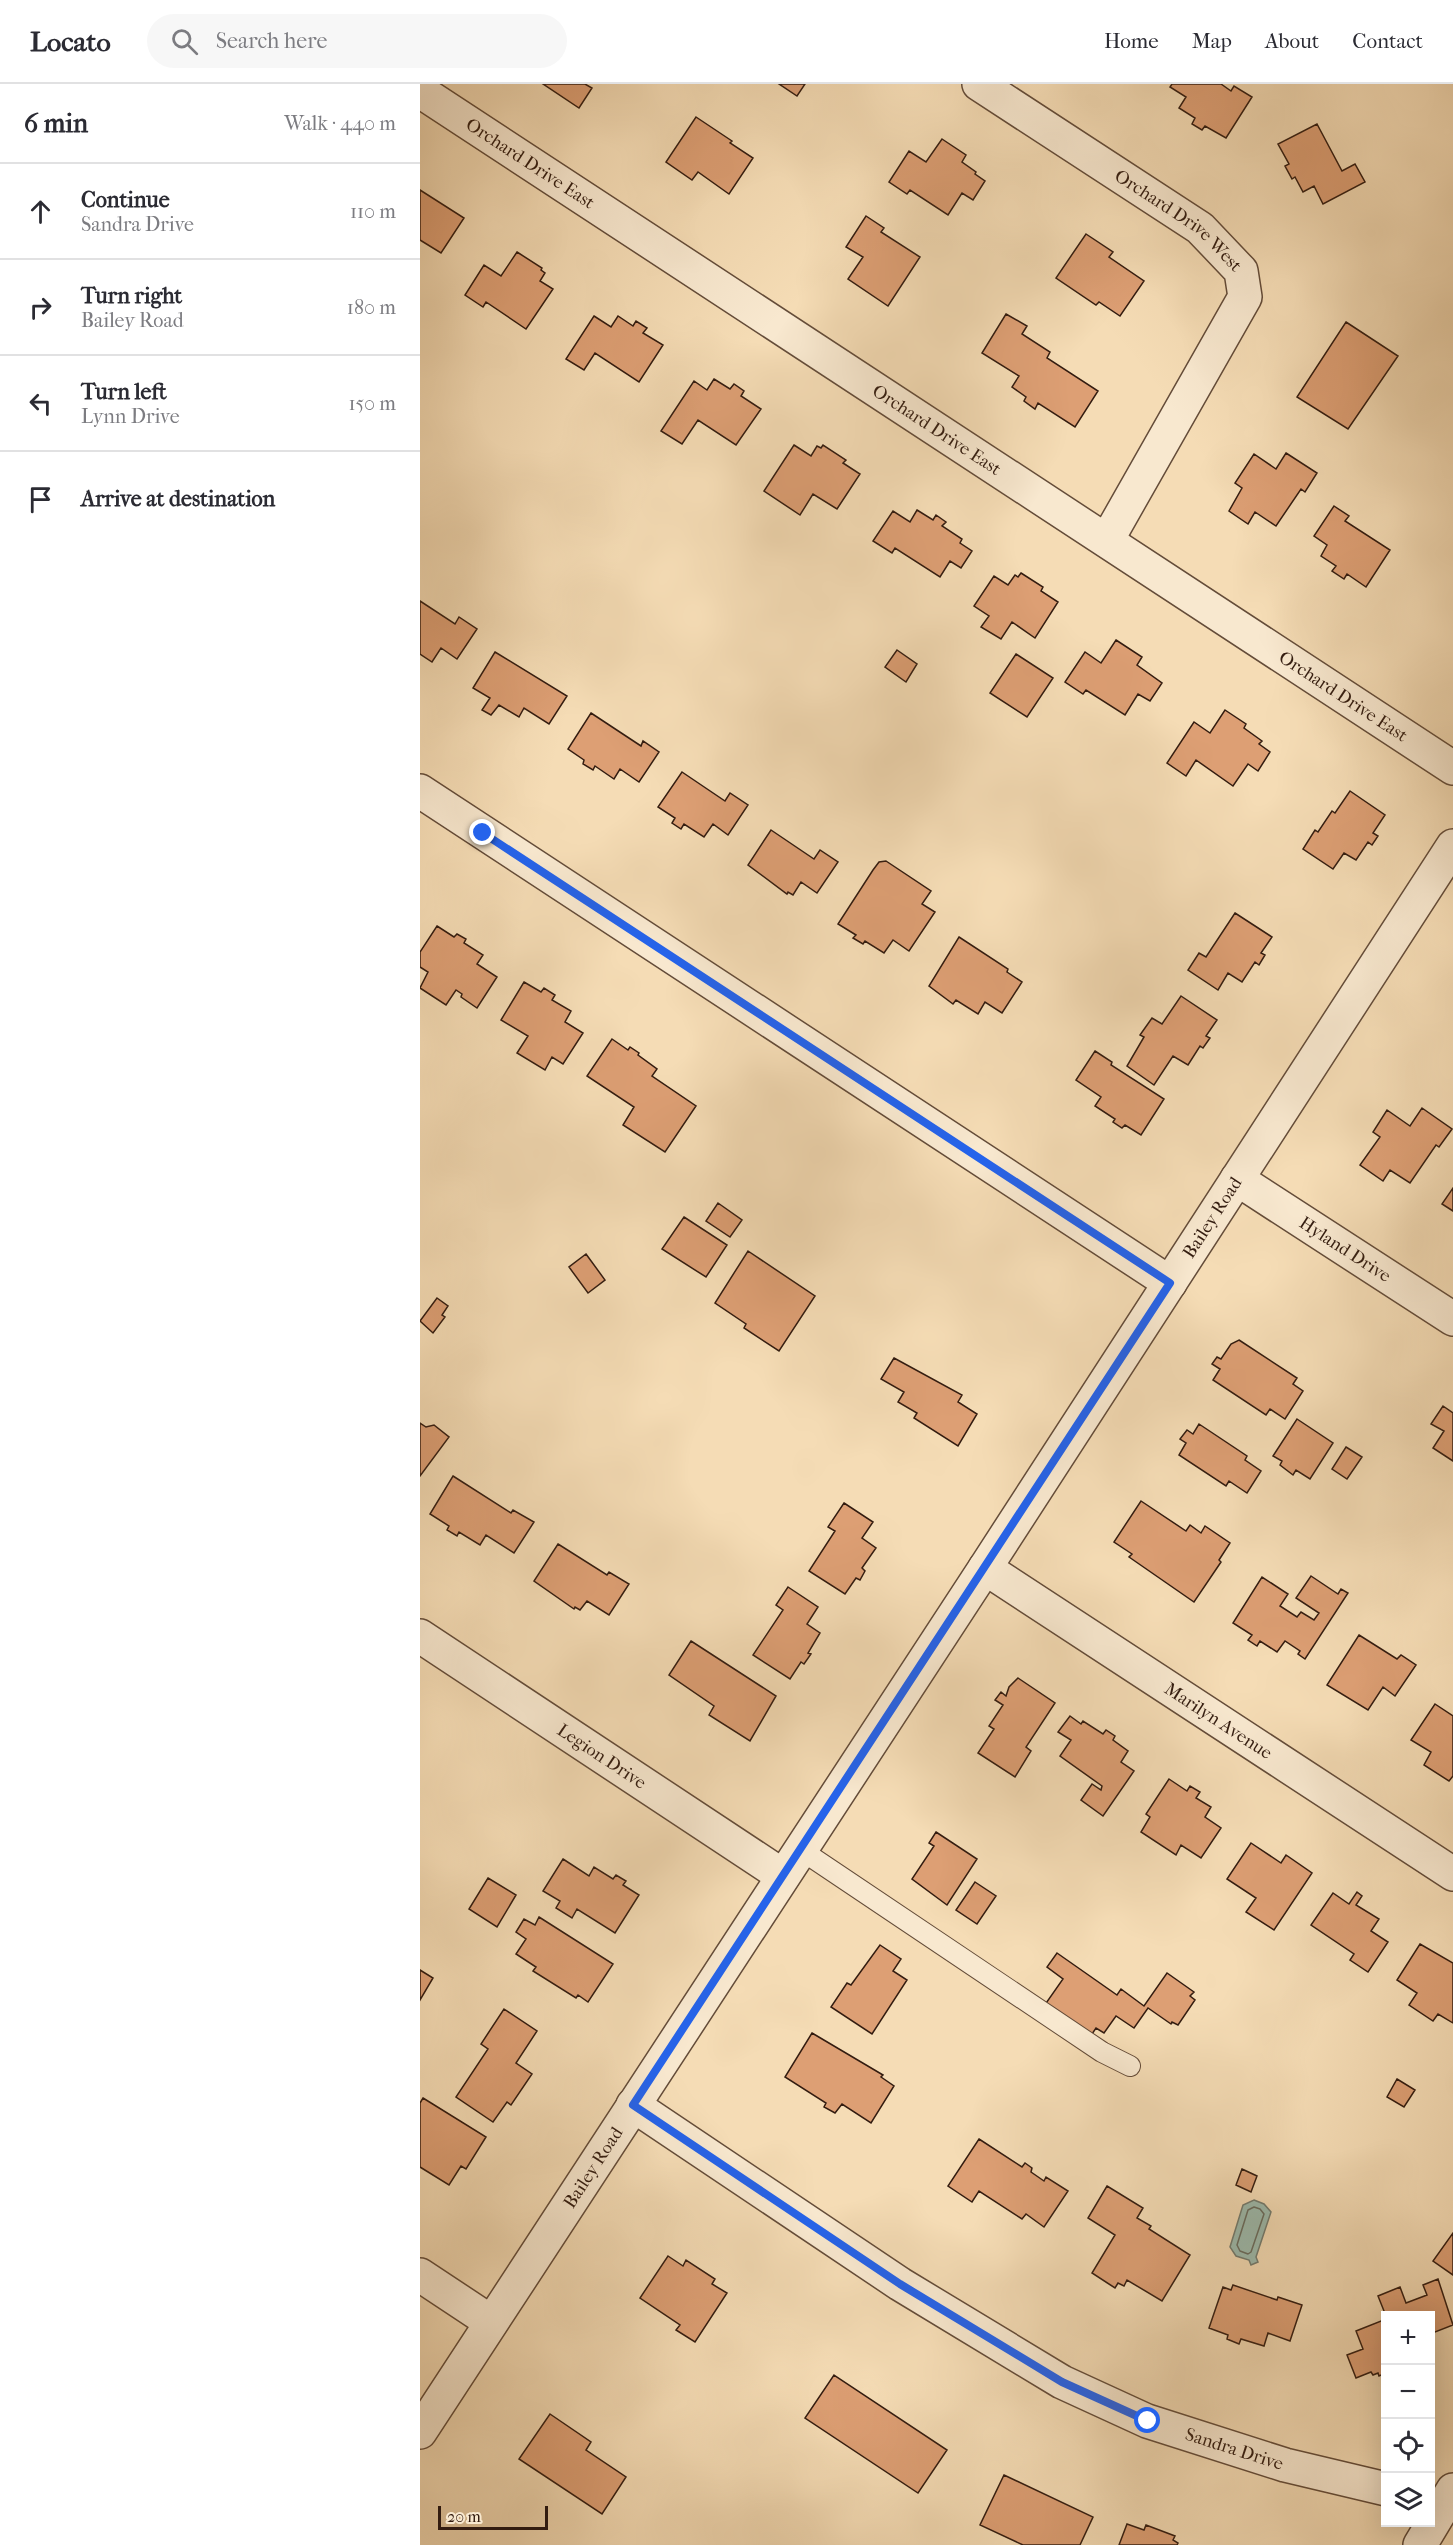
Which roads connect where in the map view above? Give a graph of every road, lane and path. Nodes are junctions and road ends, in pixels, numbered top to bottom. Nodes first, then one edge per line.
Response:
1 (979, 84) edge
2 (420, 91) edge
3 (1107, 540) junction
4 (1453, 768) edge
5 (420, 790) edge
6 (1453, 846) edge
7 (1237, 1179) junction
8 (1170, 1283) junction
9 (1453, 1318) edge
10 (985, 1568) junction
11 (420, 1636) edge
12 (792, 1863) junction
13 (1453, 1874) edge
14 (1130, 2066) dead end
15 (633, 2105) junction
16 (420, 2275) edge
17 (491, 2322) junction
18 (420, 2432) edge
19 (1381, 2488) edge
20 (1445, 2500) edge
21 (1420, 2545) edge

1 - 3 street, Orchard Drive West
2 - 3 street, Orchard Drive East
3 - 4 street, Orchard Drive East
5 - 8 street
6 - 7 street, Bailey Road
7 - 8 street, Bailey Road
7 - 9 street, Hyland Drive
8 - 10 street, Bailey Road
10 - 12 street, Bailey Road
10 - 13 street, Marilyn Avenue
11 - 12 street, Legion Drive
12 - 14 lane
12 - 15 street, Bailey Road
15 - 17 street, Bailey Road
15 - 19 street, Sandra Drive
16 - 17 street
17 - 18 street, Bailey Road
20 - 21 street

